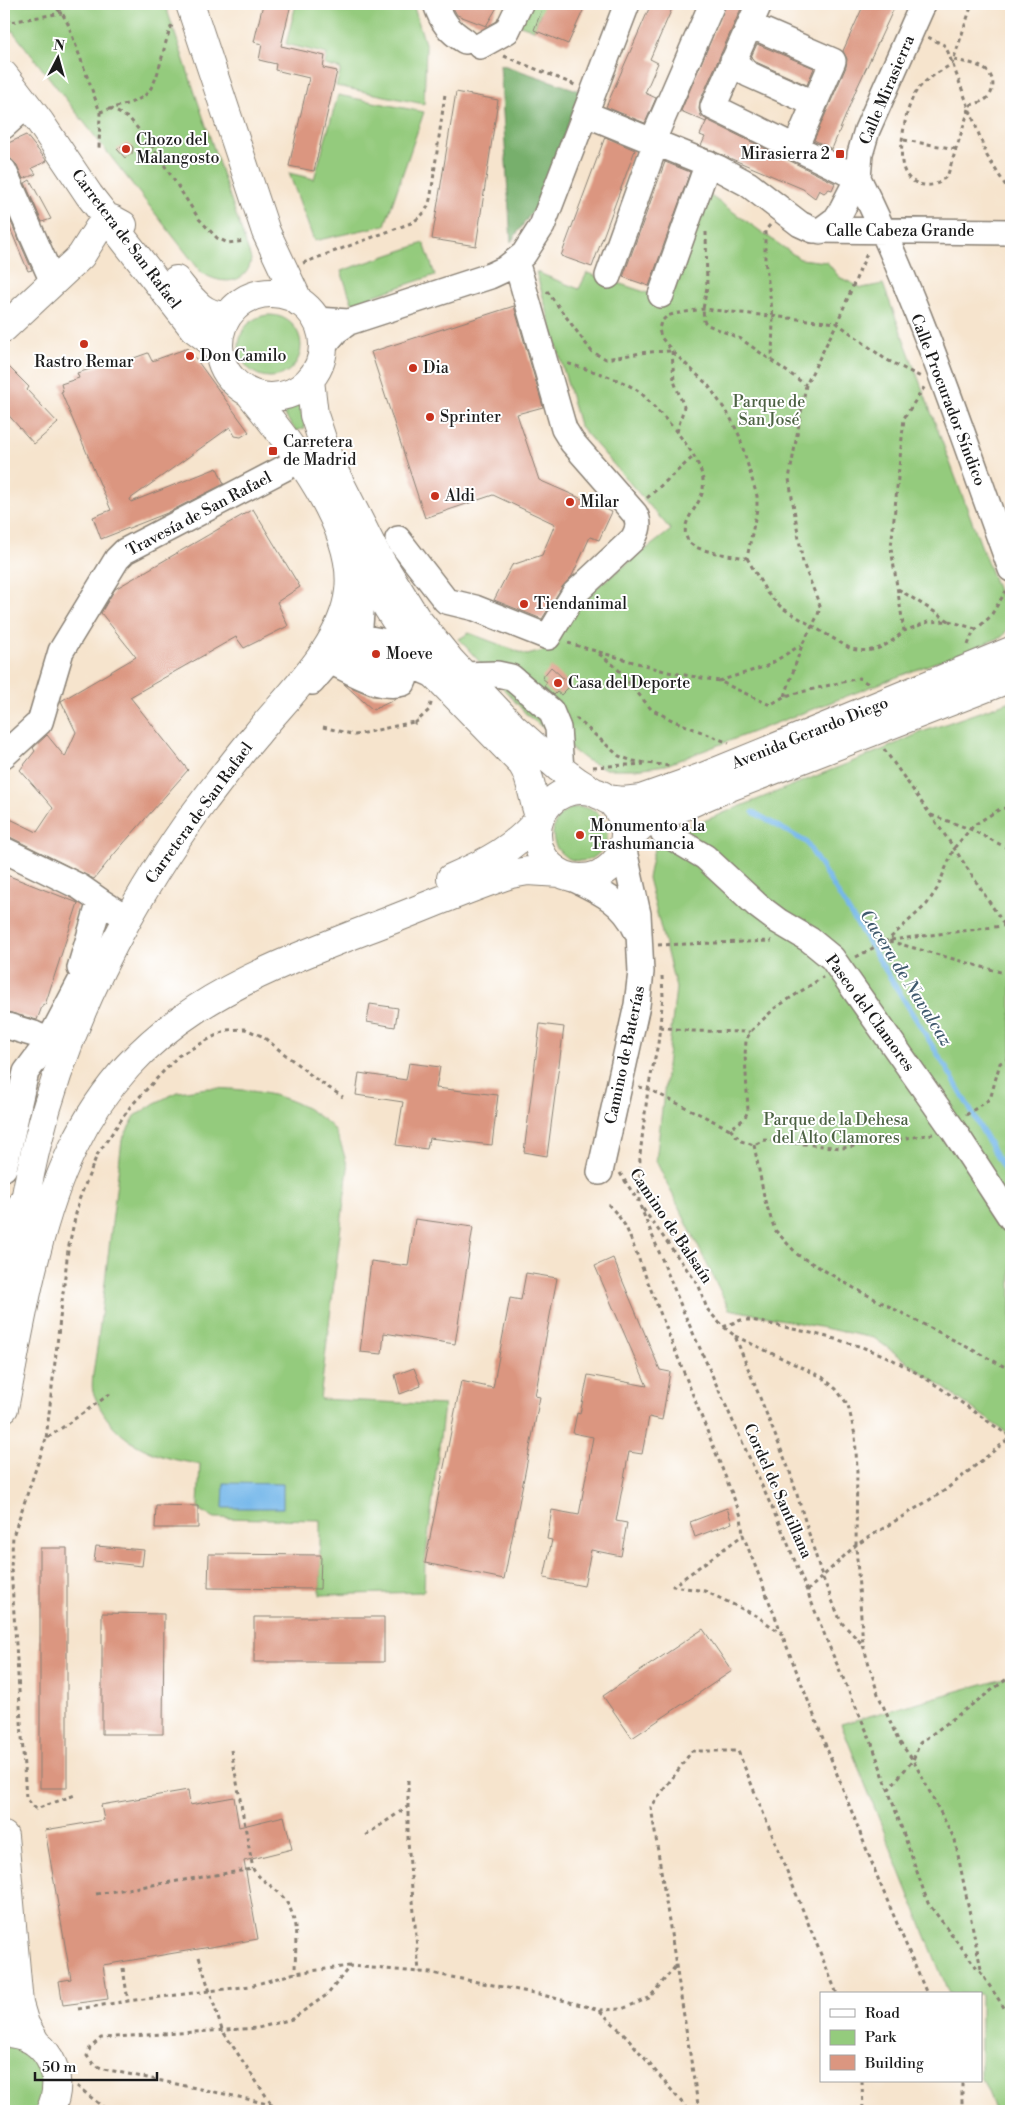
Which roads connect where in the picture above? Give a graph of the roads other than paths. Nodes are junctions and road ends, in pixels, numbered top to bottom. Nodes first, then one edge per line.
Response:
1 (436, 4) edge
2 (520, 4) edge
3 (627, 4) edge
4 (712, 4) edge
5 (924, 4) edge
6 (182, 14) edge
7 (755, 14) edge
8 (733, 61) junction
9 (4, 75) edge
10 (816, 98) junction
11 (590, 104) junction
12 (34, 113) junction
13 (4, 126) edge
14 (663, 144) junction
15 (796, 146) junction
16 (708, 163) junction
17 (4, 171) edge
18 (858, 178) junction
19 (820, 231) junction
20 (1011, 232) edge
21 (255, 237) junction
22 (94, 238) junction
23 (876, 239) junction
24 (516, 261) junction
25 (608, 276) dead end
26 (53, 282) junction
27 (266, 294) junction
28 (661, 294) dead end
29 (211, 319) junction
30 (313, 322) junction
31 (4, 328) edge
32 (310, 380) junction
33 (250, 394) junction
34 (300, 460) junction
35 (334, 517) junction
36 (398, 539) dead end
37 (364, 573) junction
38 (1008, 580) edge
39 (446, 601) junction
40 (416, 618) junction
41 (358, 645) junction
42 (1011, 652) edge
43 (330, 661) junction
44 (418, 667) junction
45 (463, 675) junction
46 (1011, 678) edge
47 (4, 755) edge
48 (573, 768) junction
49 (216, 785) junction
50 (603, 797) junction
51 (540, 818) junction
52 (663, 832) dead end
53 (623, 844) junction
54 (4, 850) edge
55 (564, 874) junction
56 (110, 907) junction
57 (648, 942) junction
58 (4, 1025) edge
59 (49, 1041) junction
60 (603, 1160) road end
61 (4, 1168) edge
62 (28, 1192) junction
63 (1011, 1218) edge
64 (4, 1227) edge
65 (4, 1260) edge
66 (4, 1264) edge
67 (6, 1308) edge
68 (4, 1408) edge
69 (4, 1836) edge
70 (4, 2033) edge
71 (36, 2043) junction
72 (61, 2101) edge

1 - 2 street
3 - 11 street
4 - 14 street
5 - 18 street, Calle Mirasierra
6 - 21 main road
7 - 8 street
7 - 10 street
8 - 10 street
8 - 15 street
9 - 12 main road, Carretera de San Rafael
10 - 15 street
11 - 14 street, Calle Cabeza Grande
11 - 24 street
12 - 13 street
12 - 22 main road, Carretera de San Rafael
12 - 29 main road, Carretera de San Rafael
14 - 16 street, Calle Cabeza Grande
14 - 25 street
15 - 18 street
16 - 19 street, Calle Cabeza Grande
16 - 28 street
17 - 26 street
18 - 19 street, Calle Mirasierra
18 - 23 street
19 - 23 street, Calle Cabeza Grande
20 - 23 street, Calle Cabeza Grande
21 - 27 main road
21 - 30 main road
22 - 26 main road
22 - 29 main road, Carretera de San Rafael
22 - 29 main road
23 - 38 street, Calle Procurador Síndico
24 - 30 street
24 - 39 street
26 - 31 main road
27 - 29 main road
27 - 30 main road
29 - 33 main road, Carretera de San Rafael
30 - 32 main road
32 - 33 main road
32 - 40 main road
33 - 34 main road, Carretera de San Rafael
34 - 35 main road, Carretera de San Rafael
34 - 47 street, Travesía de San Rafael
35 - 37 main road
35 - 49 main road, Carretera de San Rafael
36 - 39 street
37 - 41 street
37 - 44 main road
39 - 40 street
40 - 45 main road
41 - 43 street
41 - 44 street
42 - 50 main road, Avenida Gerardo Diego
43 - 44 street
43 - 49 street
44 - 51 main road
45 - 48 main road
45 - 48 street
46 - 53 main road, Avenida Gerardo Diego
48 - 50 main road
49 - 56 street
49 - 62 main road, Carretera de San Rafael
50 - 51 main road
50 - 53 main road
51 - 55 main road
51 - 67 main road, Carretera de San Rafael
52 - 63 street, Paseo del Clamores
53 - 55 main road
53 - 57 street, Camino de Baterías
54 - 56 street
55 - 57 street, Camino de Baterías
55 - 68 main road
56 - 59 street
57 - 60 street, Camino de Baterías
58 - 59 street
59 - 61 street
62 - 64 street
62 - 67 main road, Carretera de San Rafael
65 - 66 street
69 - 71 main road
70 - 71 main road
71 - 72 main road

